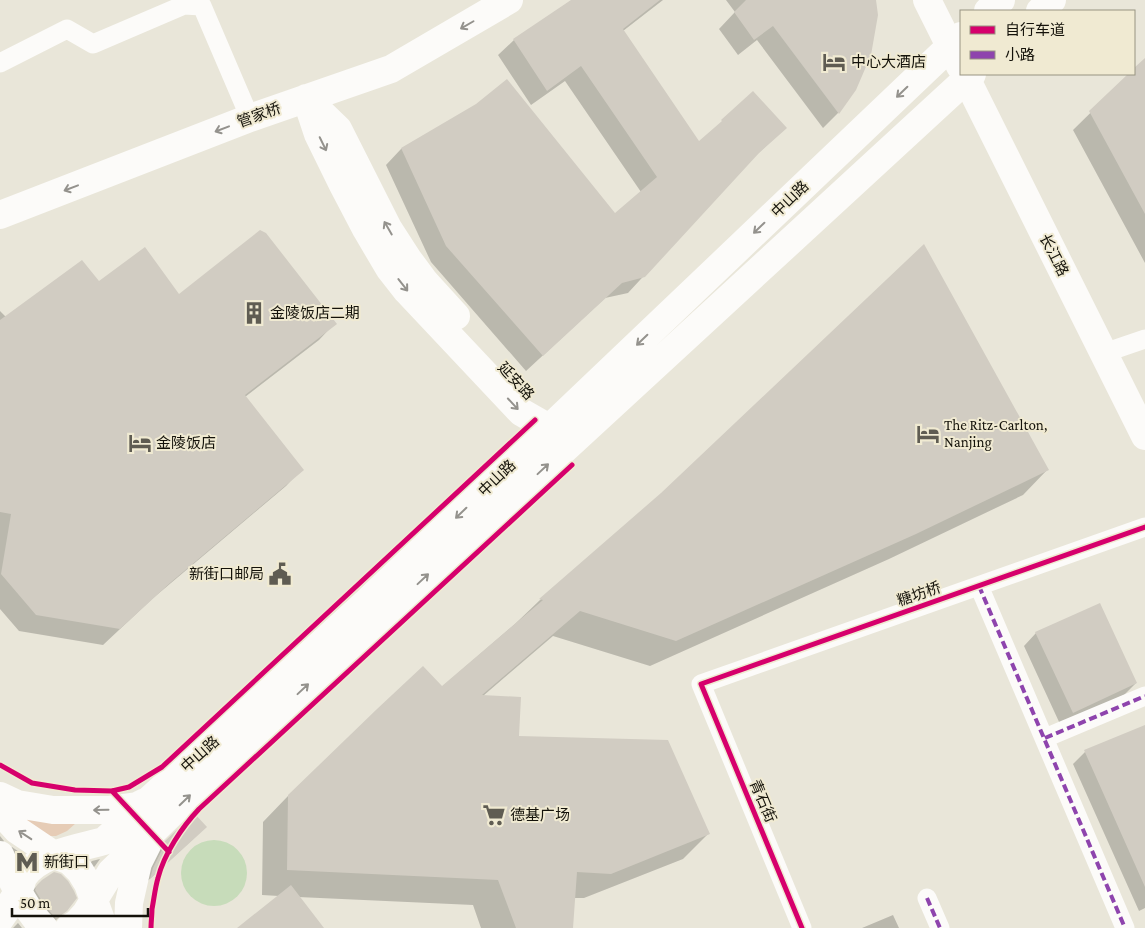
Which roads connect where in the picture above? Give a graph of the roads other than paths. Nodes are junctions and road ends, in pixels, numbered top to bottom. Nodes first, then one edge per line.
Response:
1 (510, 0) edge
2 (928, 0) edge
3 (1001, 0) edge
4 (1052, 0) edge
5 (183, 2) edge
6 (989, 10) edge
7 (1041, 10) edge
8 (960, 59) edge
9 (0, 63) edge
10 (960, 65) edge
11 (960, 65) edge
12 (968, 75) edge
13 (306, 98) junction
14 (250, 118) junction
15 (0, 215) edge
16 (1145, 339) edge
17 (1104, 353) junction
18 (549, 428) junction
19 (1145, 436) edge
20 (1145, 527) edge
21 (979, 586) junction
22 (700, 684) joint
23 (1145, 696) edge
24 (1045, 738) junction
25 (0, 796) edge
26 (157, 810) junction
27 (0, 811) edge
28 (54, 854) junction
29 (0, 855) edge
30 (18, 892) junction
31 (927, 898) dead end
32 (94, 900) junction
33 (0, 919) edge
34 (73, 925) edge
35 (44, 928) edge
36 (104, 928) edge
37 (128, 928) edge
38 (802, 928) edge
39 (940, 928) edge
40 (1125, 928) edge

1 -> 13 main road, 管家桥
2 - 8 main road, 长江路
3 - 6 main road
4 - 7 main road
5 - 9 street
5 - 14 street
10 -> 18 main road, 中山路
26 -> 11 main road, 中山路
12 - 17 main road, 长江路
13 - 14 main road, 管家桥
13 - 18 main road, 延安路
14 -> 15 main road, 管家桥
16 - 17 street
17 - 19 main road, 长江路
18 -> 26 main road, 中山路
20 - 21 street, 糖坊桥
21 - 22 street, 糖坊桥
21 - 24 street
22 - 38 street, 青石街
23 - 24 street
24 - 40 street
26 -> 25 main road
26 - 28 main road, 中山路
26 - 32 main road, 中山路
26 - 37 main road
28 -> 27 main road
28 - 30 main road, 中山路
28 - 32 main road
29 - 30 main road
30 - 33 main road, 中山路
30 - 35 main road
31 - 39 street
32 - 34 main road, 中山路
32 - 36 main road

